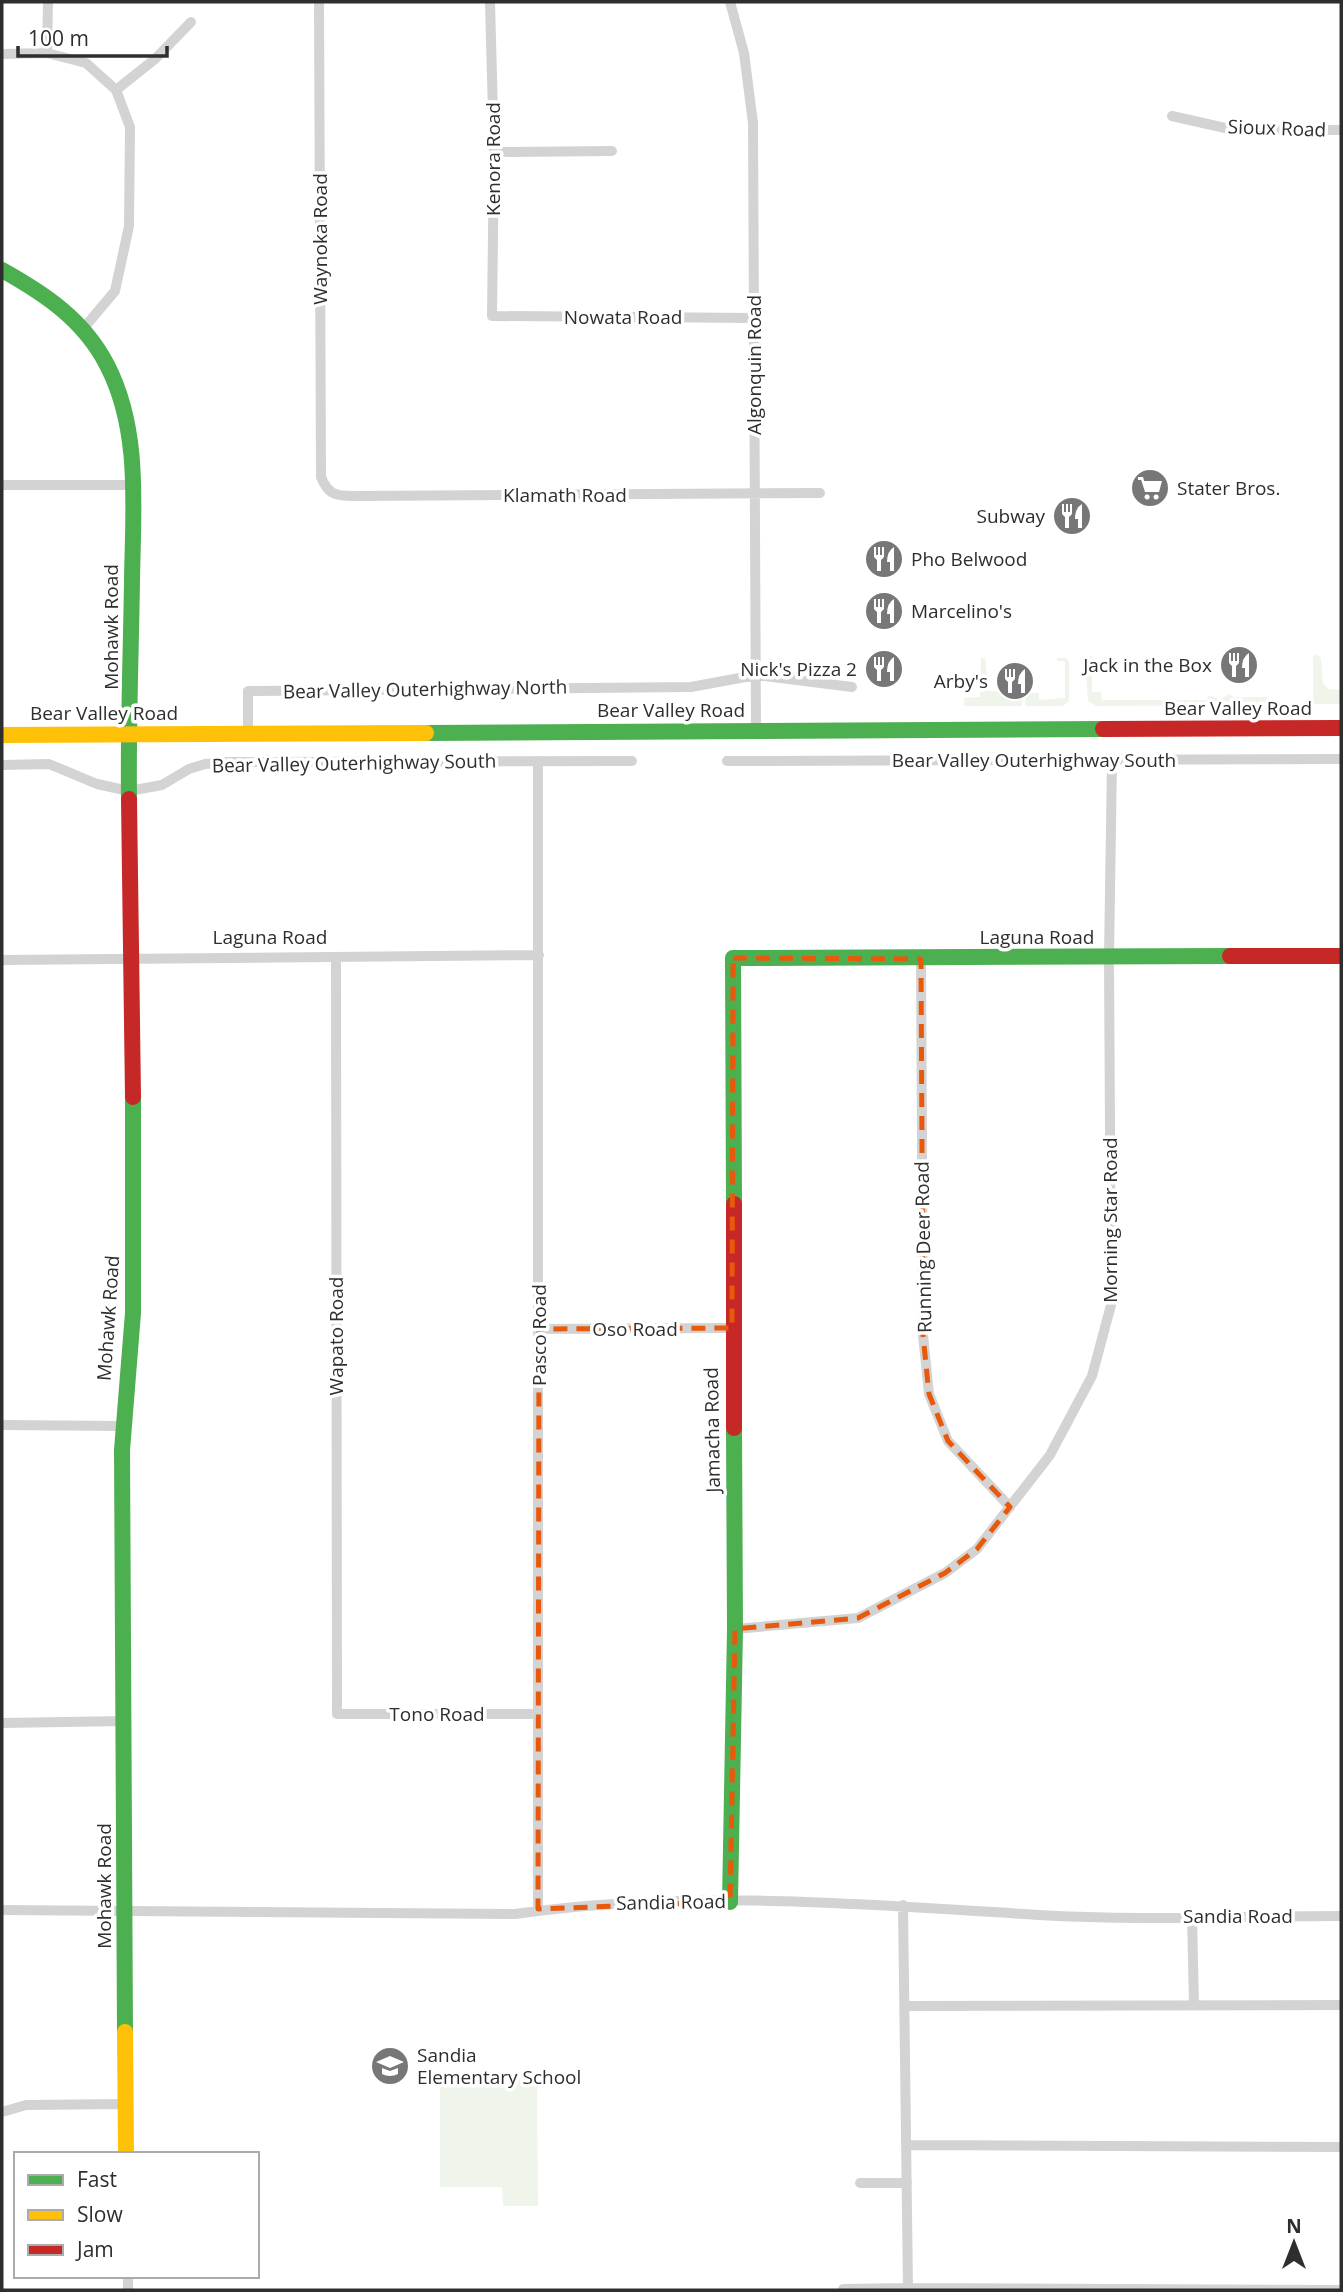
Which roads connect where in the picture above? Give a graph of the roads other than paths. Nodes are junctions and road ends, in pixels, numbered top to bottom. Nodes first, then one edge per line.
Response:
1 (48, 2) edge
2 (320, 2) edge
3 (491, 2) edge
4 (730, 2) edge
5 (191, 22) dead end
6 (47, 53) junction
7 (2, 54) edge
8 (116, 90) junction
9 (1172, 116) dead end
10 (1341, 130) edge
11 (612, 151) dead end
12 (494, 152) junction
13 (2, 270) edge
14 (492, 316) joint
15 (754, 318) junction
16 (83, 329) junction
17 (321, 477) joint
18 (2, 485) edge
19 (132, 485) junction
20 (754, 494) junction
21 (820, 494) dead end
22 (756, 676) junction
23 (852, 687) dead end
24 (1341, 729) edge
25 (756, 730) junction
26 (248, 732) junction
27 (2, 734) edge
28 (132, 734) junction
29 (1341, 759) edge
30 (1112, 760) junction
31 (538, 761) junction
32 (632, 761) dead end
33 (727, 761) dead end
34 (2, 765) edge
35 (129, 791) junction
36 (539, 955) junction
37 (1341, 956) edge
38 (1109, 957) junction
39 (335, 958) junction
40 (733, 958) joint
41 (131, 959) junction
42 (921, 959) junction
43 (2, 960) edge
44 (732, 1328) junction
45 (539, 1329) junction
46 (2, 1425) edge
47 (122, 1426) junction
48 (1010, 1507) junction
49 (735, 1629) junction
50 (337, 1714) joint
51 (538, 1714) junction
52 (125, 1721) junction
53 (2, 1723) edge
54 (730, 1902) junction
55 (903, 1905) junction
56 (538, 1909) junction
57 (2, 1910) edge
58 (126, 1910) junction
59 (1192, 1916) junction
60 (1341, 1916) edge
61 (1194, 2005) junction
62 (1341, 2005) edge
63 (906, 2006) junction
64 (126, 2104) junction
65 (2, 2112) edge
66 (907, 2145) junction
67 (1341, 2147) edge
68 (126, 2152) edge
69 (860, 2183) dead end
70 (907, 2183) junction
71 (908, 2288) junction
72 (843, 2289) edge
73 (1341, 2290) edge

1 - 6 street
2 - 17 street, Waynoka Road
3 - 12 street, Kenora Road
4 - 15 street, Algonquin Road
5 - 8 street
6 - 7 street
6 - 8 street
8 - 16 street
9 - 10 street, Sioux Road
11 - 12 street
12 - 14 street, Kenora Road
13 - 16 street, Mohawk Road
14 - 15 street, Nowata Road
15 - 20 street, Algonquin Road
16 - 19 street, Mohawk Road
17 - 20 street, Klamath Road
18 - 19 street
19 - 28 street, Mohawk Road
20 - 21 street, Klamath Road
20 - 22 street, Algonquin Road
22 - 23 street, Bear Valley Outerhighway North
22 - 25 street, Algonquin Road
22 - 26 street, Bear Valley Outerhighway North
24 - 25 street, Bear Valley Road
25 - 26 street, Bear Valley Road
26 - 28 street, Bear Valley Road
27 - 28 street, Bear Valley Road
28 - 35 street, Mohawk Road
29 - 30 street, Bear Valley Outerhighway South
30 - 33 street, Bear Valley Outerhighway South
30 - 38 street, Morning Star Road
31 - 32 street, Bear Valley Outerhighway South
31 - 35 street, Bear Valley Outerhighway South
31 - 36 street, Pasco Road
34 - 35 street, Bear Valley Outerhighway South
35 - 41 street, Mohawk Road
36 - 39 street, Laguna Road
36 - 45 street, Pasco Road
37 - 38 street, Laguna Road
38 - 42 street, Laguna Road
38 - 48 street, Morning Star Road
39 - 41 street, Laguna Road
39 - 50 street, Wapato Road
40 - 42 street, Laguna Road
40 - 44 street, Jamacha Road
41 - 43 street, Laguna Road
41 - 47 street, Mohawk Road
42 - 48 street, Running Deer Road
44 - 45 street, Oso Road
44 - 49 street, Jamacha Road
45 - 51 street, Pasco Road
46 - 47 street
47 - 52 street, Mohawk Road
48 - 49 street, Morning Star Road
49 - 54 street, Jamacha Road
50 - 51 street, Tono Road
51 - 56 street, Pasco Road
52 - 53 street
52 - 58 street, Mohawk Road
54 - 55 street, Sandia Road
54 - 56 street, Sandia Road
55 - 59 street, Sandia Road
55 - 63 street
56 - 58 street, Sandia Road
57 - 58 street, Sandia Road
58 - 64 street, Mohawk Road
59 - 60 street, Sandia Road
59 - 61 street
61 - 62 street
61 - 63 street
63 - 66 street
64 - 65 street
64 - 68 street, Mohawk Road
66 - 67 street
66 - 70 street
69 - 70 street
70 - 71 street
71 - 72 street
71 - 73 street

